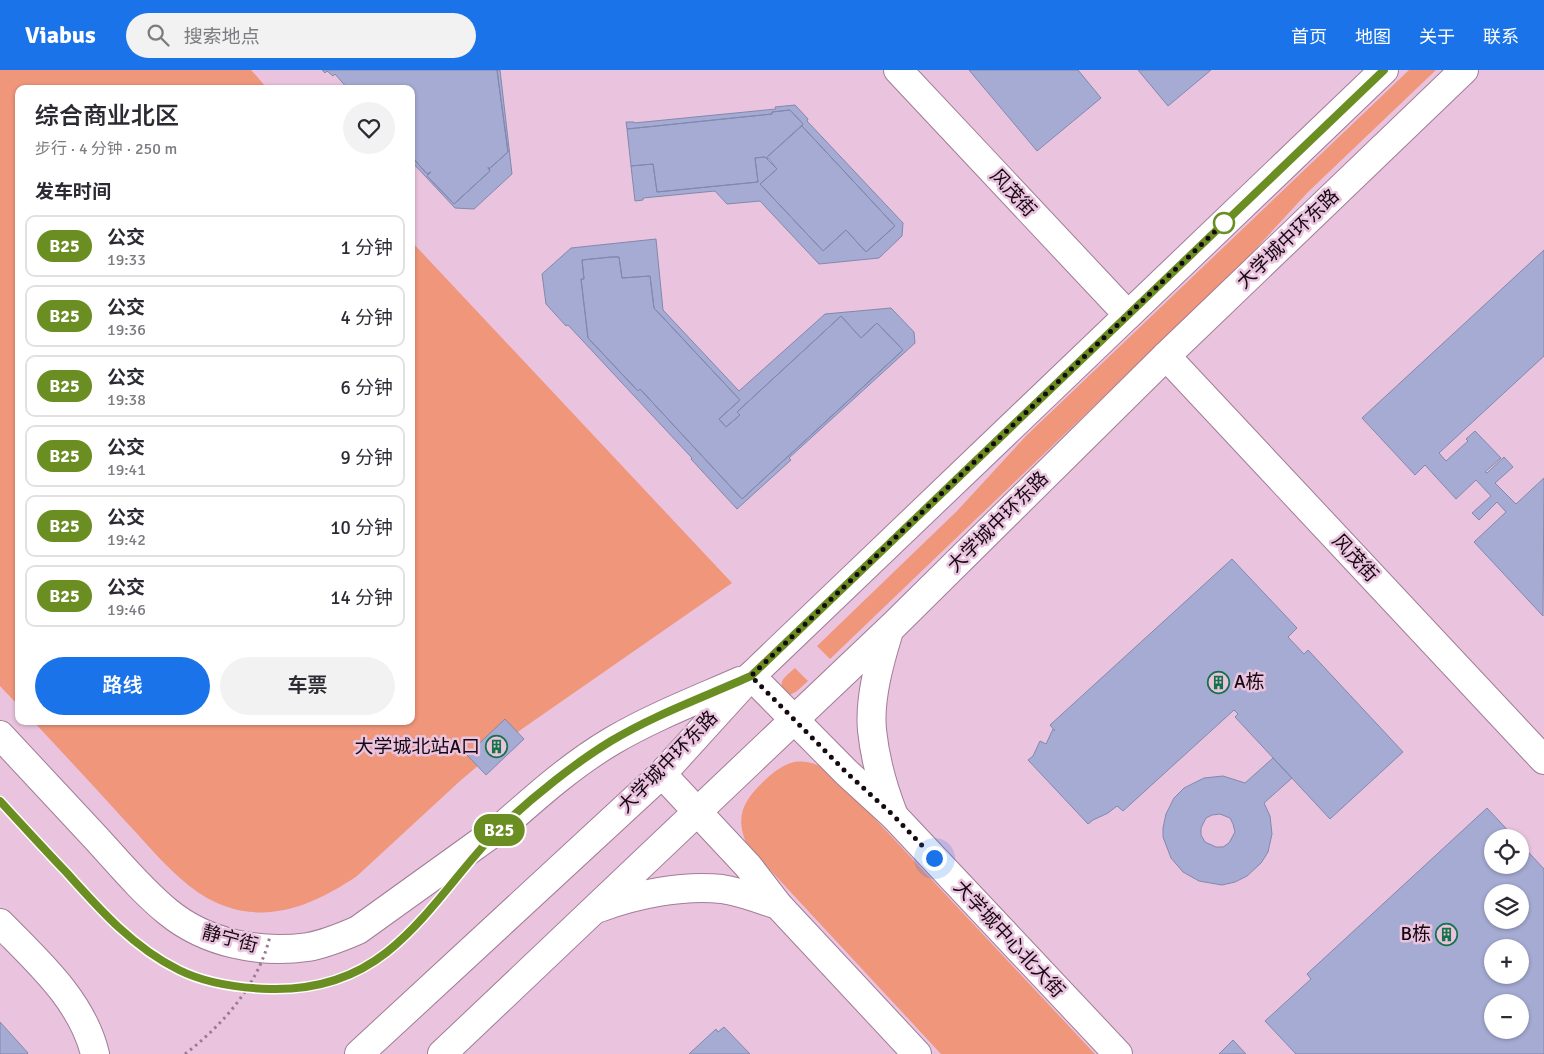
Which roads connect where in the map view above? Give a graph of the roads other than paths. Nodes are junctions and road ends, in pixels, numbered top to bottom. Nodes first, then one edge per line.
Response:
1 (898, 70) edge
2 (1384, 70) edge
3 (1464, 70) edge
4 (1128, 315) junction
5 (1166, 356) junction
6 (895, 624) junction
7 (751, 676) junction
8 (794, 720) junction
9 (0, 735) edge
10 (1544, 760) edge
11 (662, 774) junction
12 (697, 812) junction
13 (894, 816) junction
14 (778, 905) junction
15 (596, 909) junction
16 (0, 923) edge
17 (95, 1054) edge
18 (358, 1054) edge
19 (442, 1054) edge
20 (917, 1054) edge
21 (1118, 1054) edge

1 - 4 main road, 风茂街
2 - 4 main road, 大学城中环东路
3 - 5 main road, 大学城中环东路
4 - 7 main road, 大学城中环东路
5 - 6 main road, 大学城中环东路
5 - 10 main road, 风茂街
6 - 8 main road, 大学城中环东路
6 - 13 main road
7 - 8 main road, 大学城中心北大街
7 - 9 main road, 静宁街
7 - 11 main road, 大学城中环东路
8 - 12 main road, 大学城中环东路
8 - 13 main road, 大学城中心北大街
11 - 12 main road
11 - 18 main road, 大学城中环东路
12 - 14 main road
12 - 15 main road, 大学城中环东路
13 - 21 main road, 大学城中心北大街
14 - 15 main road
14 - 20 main road
15 - 19 main road, 大学城中环东路
16 - 17 main road

